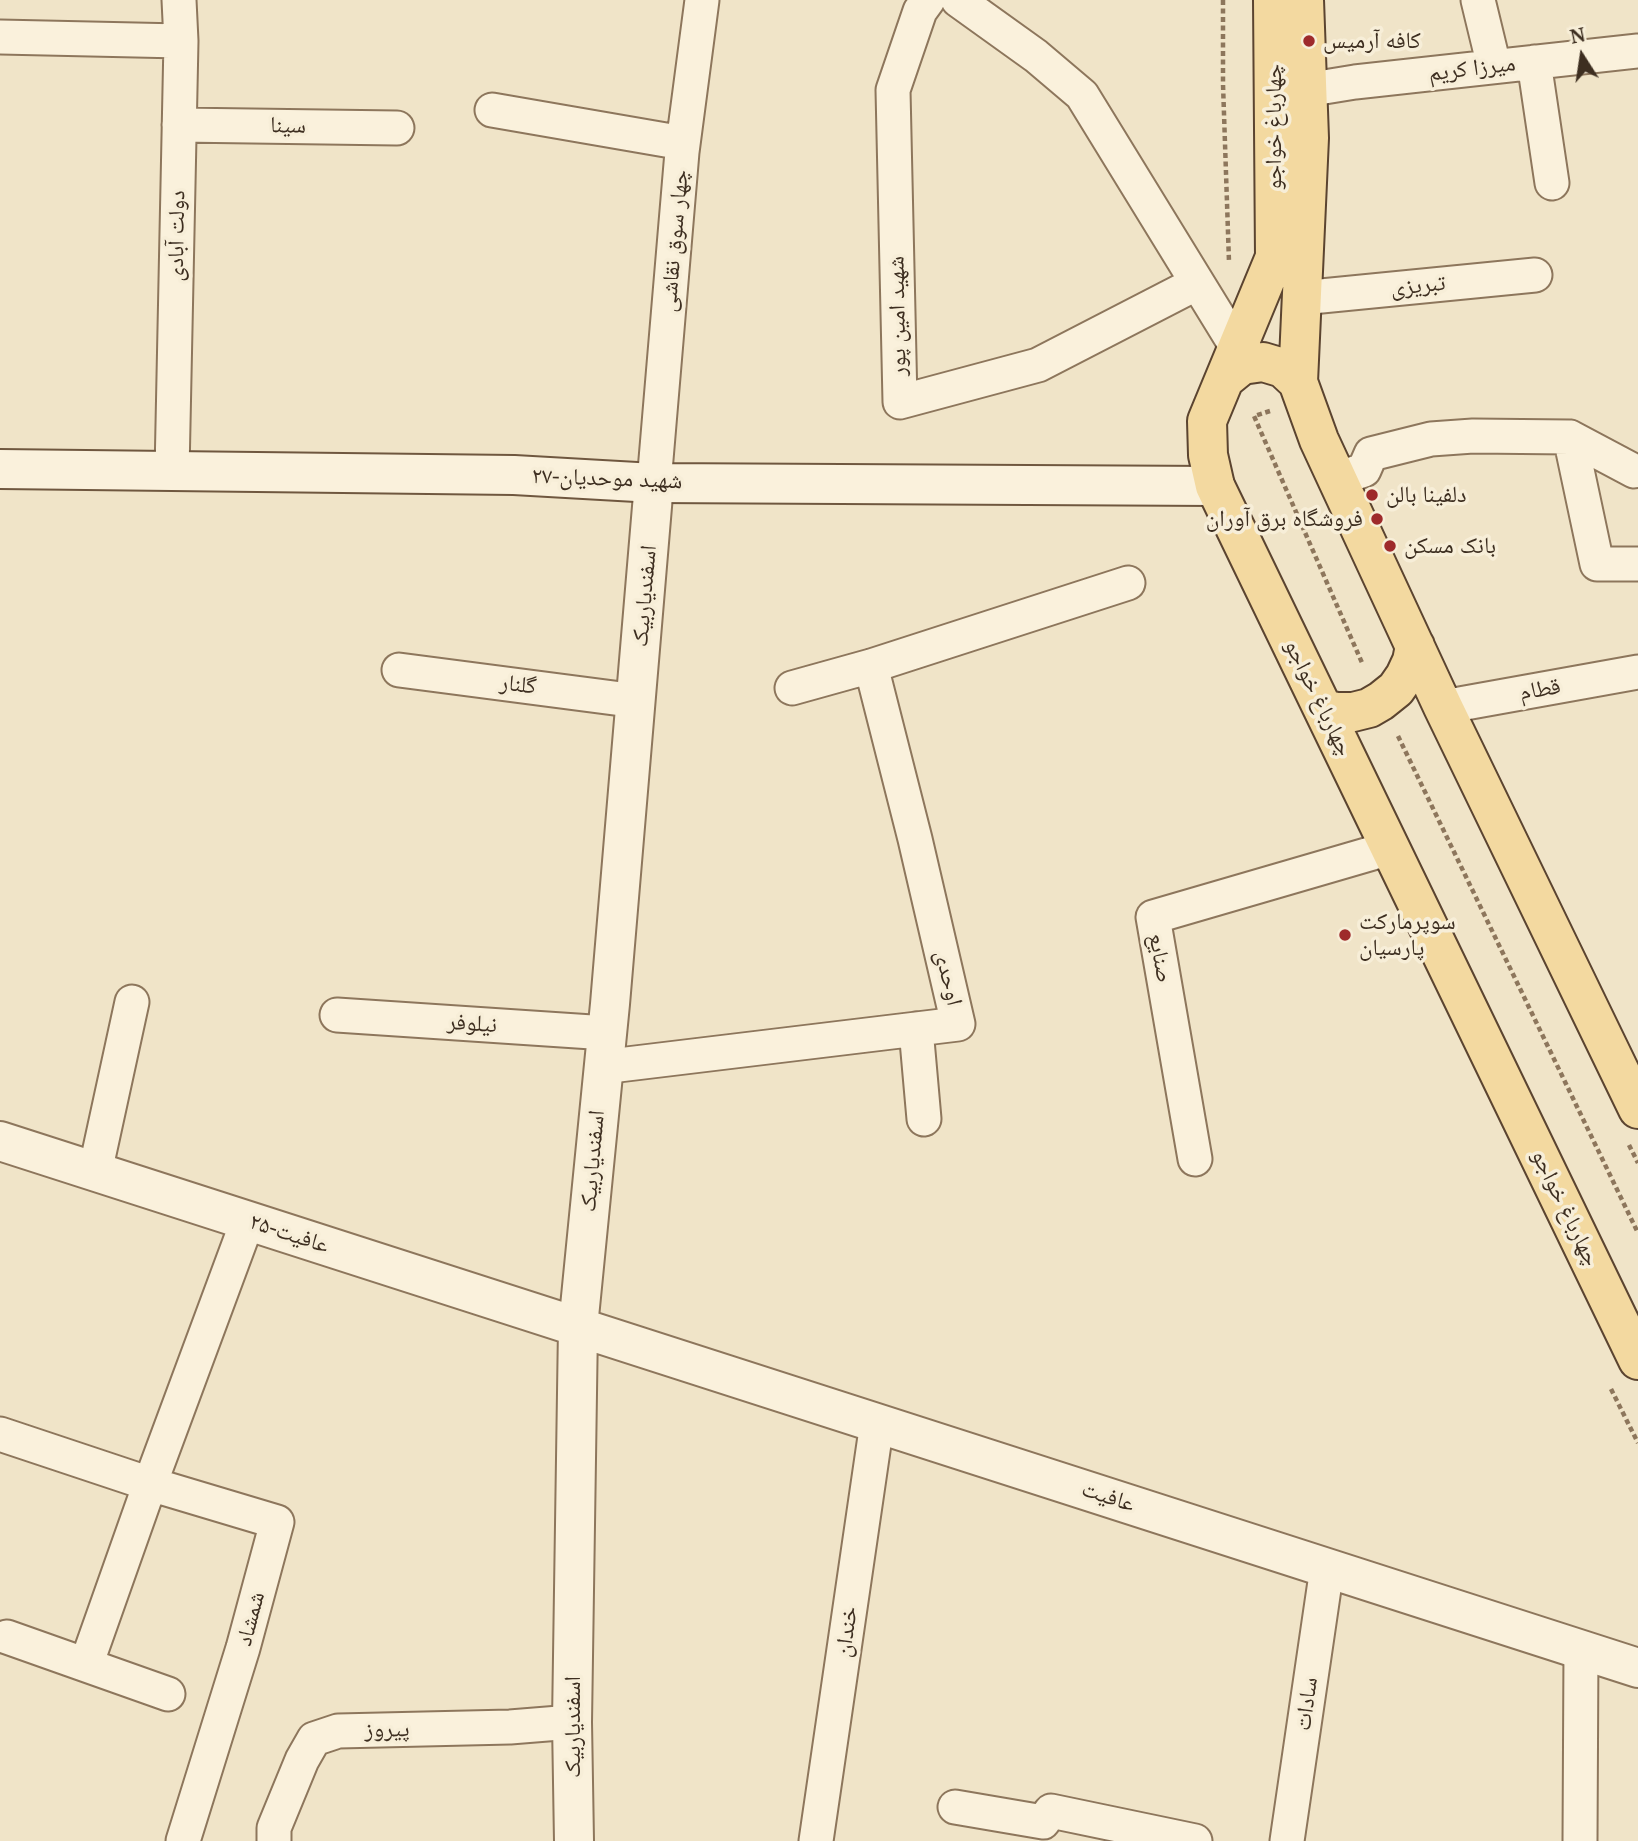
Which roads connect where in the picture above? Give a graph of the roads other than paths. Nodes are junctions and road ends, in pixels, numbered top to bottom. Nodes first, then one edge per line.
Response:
1 (179, 0) edge
2 (702, 0) edge
3 (928, 0) edge
4 (958, 0) edge
5 (1273, 0) edge
6 (1304, 0) edge
7 (1478, 0) edge
8 (0, 37) edge
9 (181, 41) junction
10 (1638, 51) edge
11 (1534, 62) junction
12 (1494, 66) junction
13 (1306, 90) junction
14 (492, 110) dead end
15 (179, 125) junction
16 (397, 128) dead end
17 (683, 143) junction
18 (1552, 183) dead end
19 (1535, 275) dead end
20 (1197, 283) junction
21 (1301, 298) junction
22 (1232, 364) junction
23 (1301, 391) junction
24 (1570, 437) junction
25 (0, 469) edge
26 (1634, 471) dead end
27 (172, 472) junction
28 (1336, 479) junction
29 (654, 482) junction
30 (1215, 486) junction
31 (1638, 564) edge
32 (1128, 583) dead end
33 (1415, 646) junction
34 (871, 666) junction
35 (399, 670) dead end
36 (1638, 673) edge
37 (792, 688) dead end
38 (637, 701) junction
39 (1443, 707) junction
40 (1323, 709) junction
41 (1390, 848) junction
42 (132, 1002) dead end
43 (337, 1015) dead end
44 (915, 1029) junction
45 (605, 1050) junction
46 (924, 1119) dead end
47 (1632, 1124) edge
48 (0, 1141) edge
49 (1195, 1159) dead end
50 (95, 1172) junction
51 (248, 1220) junction
52 (578, 1326) junction
53 (1638, 1360) edge
54 (877, 1423) junction
55 (0, 1434) edge
56 (150, 1484) junction
57 (1327, 1568) junction
58 (7, 1637) dead end
59 (1581, 1649) junction
60 (86, 1665) junction
61 (1638, 1668) edge
62 (168, 1694) dead end
63 (572, 1722) junction
64 (955, 1807) dead end
65 (183, 1841) edge
66 (274, 1841) edge
67 (574, 1841) edge
68 (816, 1841) edge
69 (1195, 1841) edge
70 (1287, 1841) edge
71 (1580, 1841) edge

1 - 9 street, دولت آبادی
2 - 17 street, چهار سوق نقاشی
3 - 20 street, شهید امین پور
4 - 20 street
5 - 22 main road, چهارباغ خواجو
6 - 13 main road, چهارباغ خواجو
7 - 12 street
8 - 9 street
9 - 15 street, دولت آبادی
10 - 11 street, میرزا کریم
11 - 12 street, میرزا کریم
11 - 18 street
12 - 13 street, میرزا کریم
13 - 21 main road, چهارباغ خواجو
14 - 17 street
15 - 16 street, سینا
15 - 27 street, دولت آبادی
17 - 29 street, چهار سوق نقاشی
19 - 21 street, تبریزی
20 - 22 street
21 - 23 main road, چهارباغ خواجو
22 - 23 main road
22 - 30 main road, چهارباغ خواجو
23 - 28 main road, چهارباغ خواجو
24 - 26 street
24 - 28 street
24 - 31 street
25 - 27 street, ۲۷-شهید موحدیان
27 - 29 street, ۲۷-شهید موحدیان
28 - 33 main road, چهارباغ خواجو
29 - 30 street, ۲۷-شهید موحدیان
29 - 38 street, اسفندیاربیک
30 - 40 main road, چهارباغ خواجو
32 - 34 street
33 - 39 main road, چهارباغ خواجو
33 - 40 main road
34 - 37 street
34 - 44 street, اوحدی
35 - 38 street, گلنار
36 - 39 street, قطام
38 - 45 street, اسفندیاربیک
39 - 47 main road, چهارباغ خواجو
40 - 41 main road, چهارباغ خواجو
41 - 49 street, صنایع
41 - 53 main road, چهارباغ خواجو
42 - 50 street
43 - 45 street, نیلوفر
44 - 45 street, اوحدی
44 - 46 street
45 - 52 street, اسفندیاربیک
48 - 50 street, ۲۵-عافیت
50 - 51 street, ۲۵-عافیت
51 - 52 street, ۲۵-عافیت
51 - 56 street
52 - 54 street, عافیت
52 - 63 street, اسفندیاربیک
54 - 57 street, عافیت
54 - 68 street, خندان
55 - 56 street
56 - 60 street
56 - 65 street, شمشاد
57 - 59 street, عافیت
57 - 70 street, سادات
58 - 60 street
59 - 61 street, عافیت
59 - 71 street
60 - 62 street
63 - 66 street, پیروز
63 - 67 street, اسفندیاربیک
64 - 69 street

